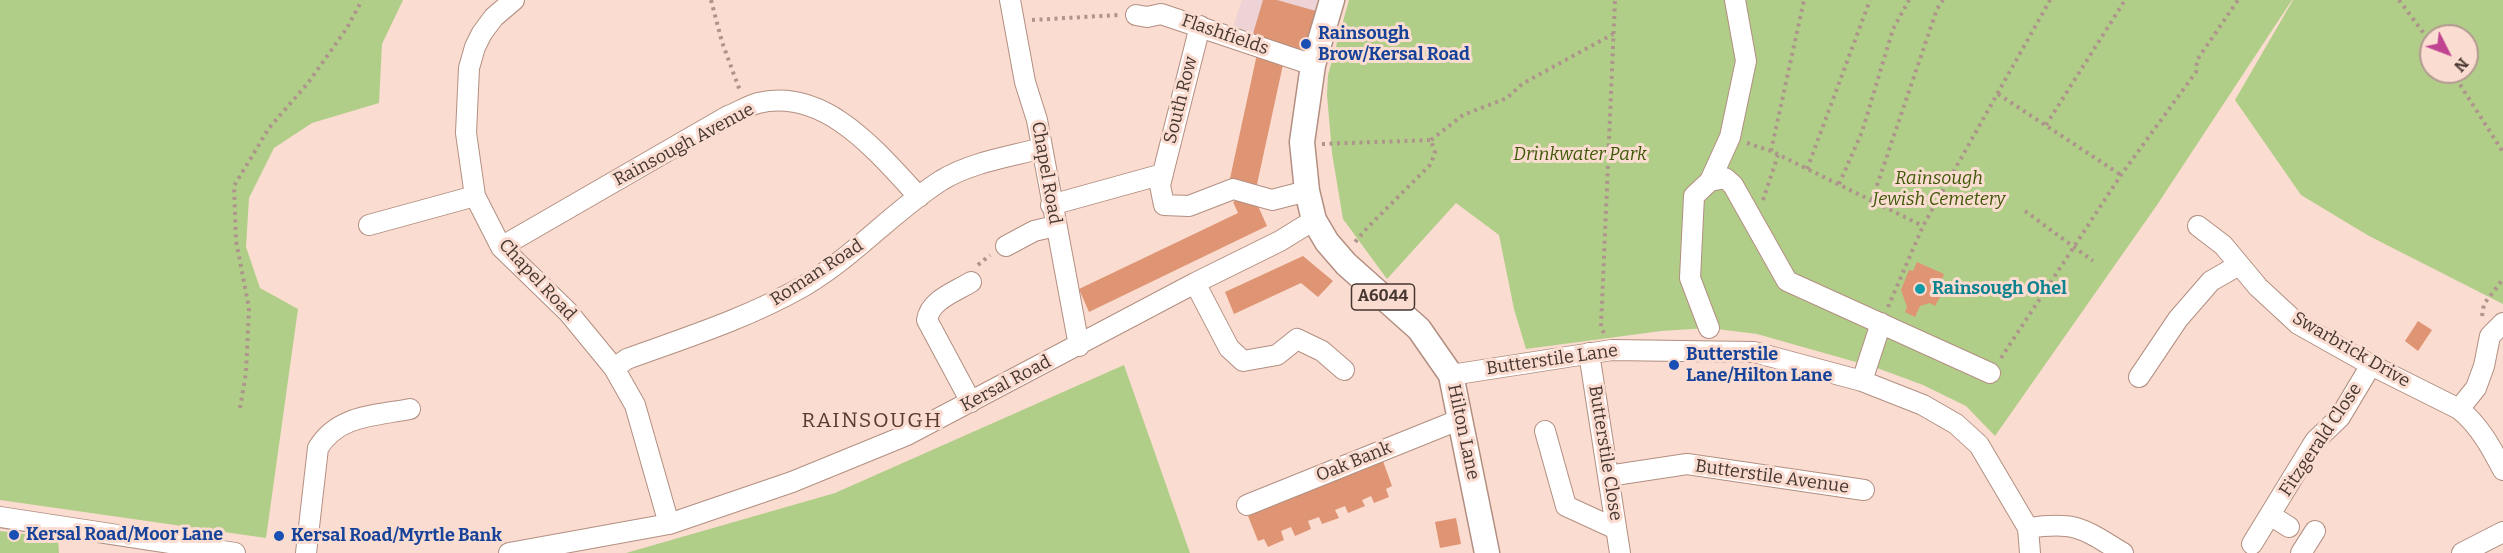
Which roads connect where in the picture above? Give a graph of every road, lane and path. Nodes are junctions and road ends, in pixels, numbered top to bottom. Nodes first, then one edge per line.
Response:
1 (362, 0) edge
2 (514, 0) edge
3 (711, 0) edge
4 (1010, 0) edge
5 (1332, 0) edge
6 (1615, 0) edge
7 (1735, 0) edge
8 (1804, 0) edge
9 (1870, 0) edge
10 (1909, 0) edge
11 (1943, 0) edge
12 (2050, 0) edge
13 (2125, 0) edge
14 (2238, 0) edge
15 (2399, 0) edge
16 (1136, 15) joint
17 (1014, 21) junction
18 (1200, 26) junction
19 (2419, 27) edge
20 (1614, 34) junction
21 (1313, 65) junction
22 (2460, 84) edge
23 (1998, 94) junction
24 (749, 107) junction
25 (2046, 125) junction
26 (1730, 137) junction
27 (1431, 140) junction
28 (1302, 142) junction
29 (1042, 148) junction
30 (1771, 151) junction
31 (1779, 155) junction
32 (2503, 155) edge
33 (1807, 169) junction
34 (1163, 174) junction
35 (2121, 175) junction
36 (1710, 181) junction
37 (1839, 184) junction
38 (1307, 191) junction
39 (475, 196) junction
40 (919, 197) junction
41 (1872, 200) junction
42 (1051, 205) junction
43 (2025, 211) dead end
44 (1314, 220) junction
45 (1755, 224) junction
46 (369, 225) dead end
47 (1923, 225) junction
48 (1055, 226) junction
49 (2198, 226) dead end
50 (1006, 246) joint
51 (501, 247) junction
52 (2074, 247) junction
53 (1338, 255) junction
54 (2093, 261) dead end
55 (2239, 265) junction
56 (2503, 279) edge
57 (971, 282) joint
58 (1195, 283) junction
59 (1881, 324) junction
60 (1709, 328) dead end
61 (2496, 330) edge
62 (1079, 346) junction
63 (1612, 350) junction
64 (1589, 353) junction
65 (2371, 365) junction
66 (614, 368) junction
67 (1344, 370) dead end
68 (1990, 374) joint
69 (1451, 375) junction
70 (2139, 377) dead end
71 (1862, 381) junction
72 (971, 402) junction
73 (240, 408) dead end
74 (410, 409) dead end
75 (2459, 409) junction
76 (1461, 419) junction
77 (1545, 431) dead end
78 (2503, 470) edge
79 (1608, 476) junction
80 (1864, 490) dead end
81 (1247, 506) dead end
82 (2270, 515) junction
83 (0, 517) edge
84 (669, 524) junction
85 (2289, 527) dead end
86 (2028, 528) junction
87 (1616, 529) junction
88 (2315, 531) dead end
89 (2503, 532) edge
90 (2252, 544) dead end
91 (178, 549) edge
92 (529, 551) edge
93 (235, 553) edge
94 (306, 553) edge
95 (509, 553) edge
96 (1487, 553) edge
97 (1620, 553) edge
98 (2030, 553) edge
99 (2123, 553) edge
100 (2301, 553) edge
101 (2464, 553) edge

1 - 73 path
2 - 39 street, Chapel Road
3 - 24 path
4 - 17 street, Chapel Road
5 - 21 main road
6 - 20 path
7 - 26 street
8 - 30 path
9 - 33 path
10 - 37 path
11 - 41 path
12 - 23 path
13 - 25 path
14 - 35 path
15 - 19 path
16 - 17 path
16 - 18 street, Flashfields
17 - 29 street, Chapel Road
18 - 21 street, Flashfields
18 - 34 street, South Row
20 - 27 path
20 - 63 path
21 - 28 main road
22 - 32 path
23 - 25 path
23 - 47 path
24 - 40 street, Rainsough Avenue
24 - 51 street, Rainsough Avenue
25 - 35 path
26 - 30 path
26 - 36 street
27 - 28 path
27 - 53 path
28 - 38 main road
29 - 40 street, Roman Road
29 - 42 street, Chapel Road
30 - 31 path
31 - 33 path
31 - 45 path
33 - 37 path
34 - 38 street, South Row
34 - 42 street
35 - 52 path
36 - 45 street
36 - 60 street
37 - 41 path
38 - 44 main road
39 - 46 street
39 - 51 street, Chapel Road
40 - 66 street, Roman Road
41 - 47 path
42 - 48 street, Chapel Road
43 - 52 path
44 - 53 main road, Hilton Lane / A6044
44 - 58 street, Kersal Road
45 - 59 street
47 - 59 path
48 - 50 street
48 - 62 street, Chapel Road
49 - 55 street, Swarbrick Drive
50 - 57 path
51 - 66 street, Chapel Road
52 - 54 path
52 - 68 path
53 - 69 main road, Hilton Lane / A6044
55 - 65 street, Swarbrick Drive
55 - 70 street
56 - 61 path
57 - 72 street
58 - 62 street, Kersal Road
58 - 67 street
59 - 68 street
59 - 71 street
61 - 75 street
62 - 72 street, Kersal Road
63 - 64 street, Butterstile Lane
63 - 71 street, Butterstile Lane
64 - 69 street, Butterstile Lane
64 - 79 street, Butterstile Close
65 - 75 street, Swarbrick Drive
65 - 82 street, Fitzgerald Close
66 - 84 street, Chapel Road
69 - 76 main road, Hilton Lane / A6044
71 - 86 street, Butterstile Lane
72 - 84 street, Kersal Road
74 - 94 street
75 - 78 street, Swarbrick Drive
76 - 81 street, Oak Bank
76 - 96 main road, Hilton Lane / A6044
77 - 87 street
79 - 80 street, Butterstile Avenue
79 - 87 street, Butterstile Close
82 - 85 street, Fitzgerald Close
82 - 90 street, Fitzgerald Close
83 - 91 street
84 - 92 street, Kersal Road
86 - 98 street, Butterstile Lane
86 - 99 street
87 - 97 street, Butterstile Close
88 - 100 street
89 - 101 street
91 - 93 street
92 - 95 street, Kersal Road

